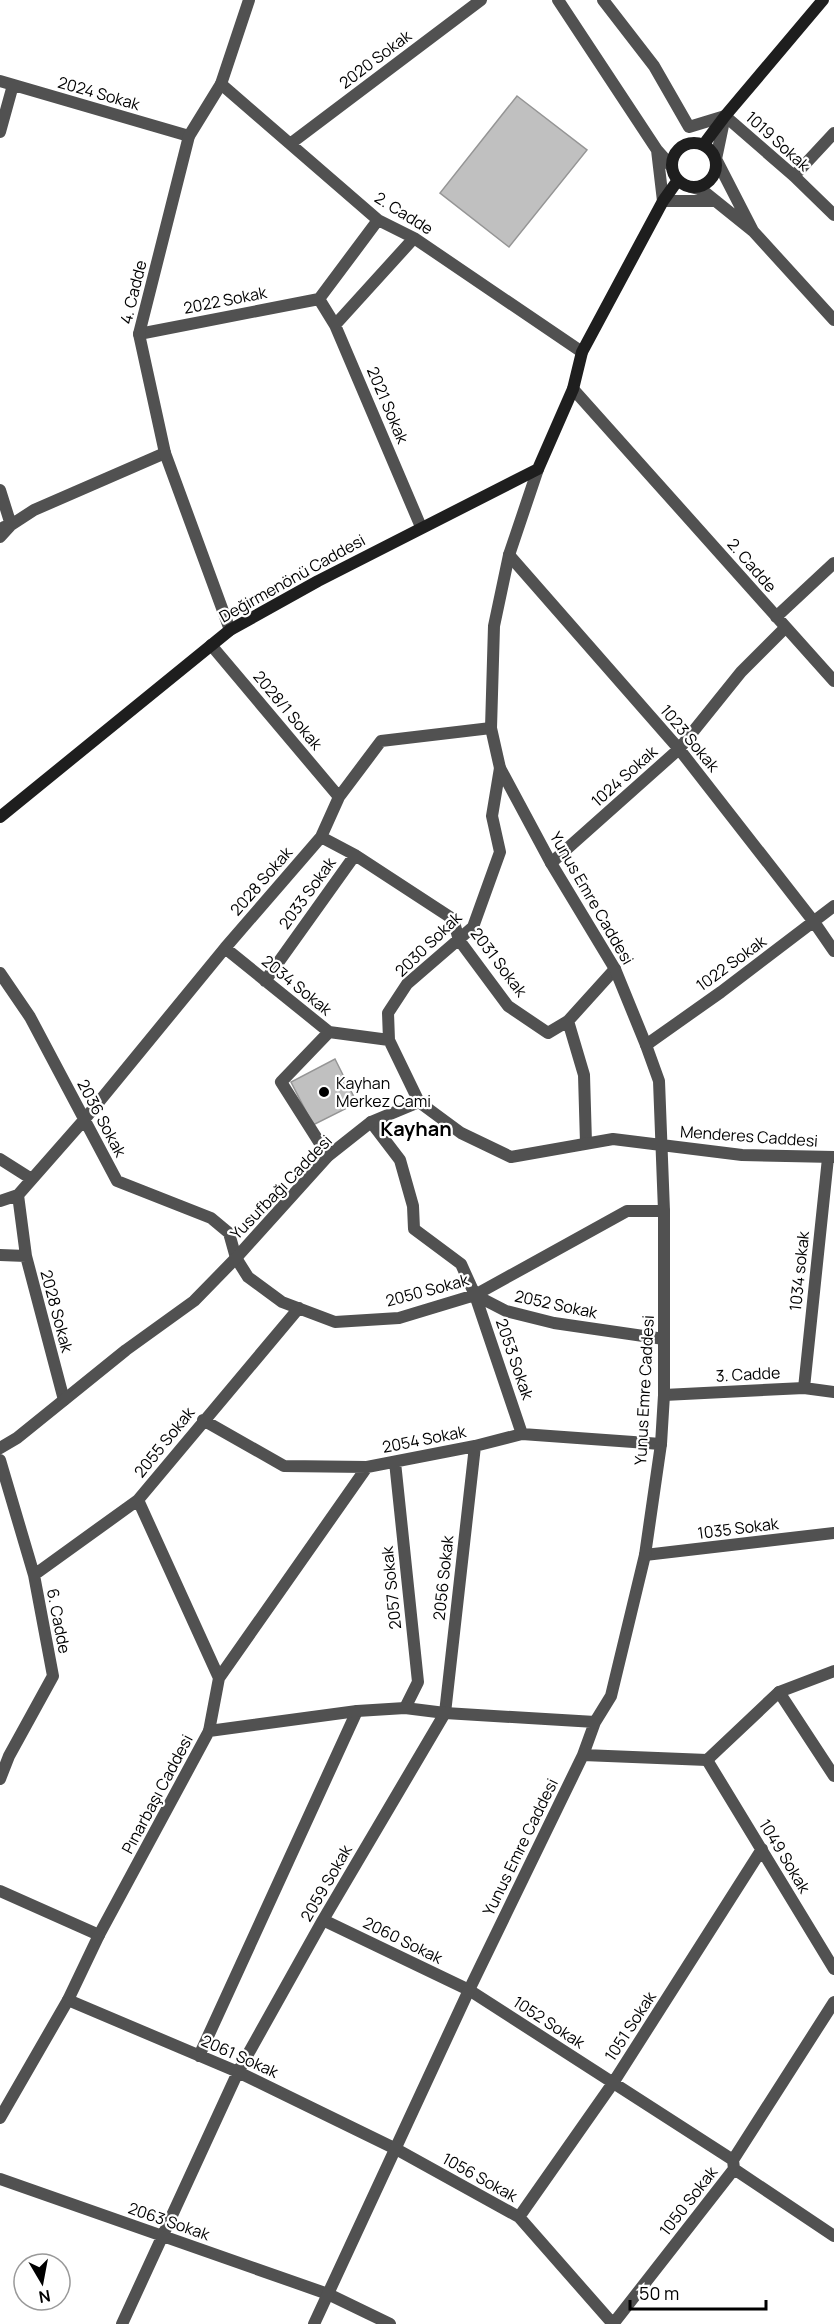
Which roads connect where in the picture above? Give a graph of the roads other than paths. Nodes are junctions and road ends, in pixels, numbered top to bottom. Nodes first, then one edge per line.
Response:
1 (249, 0) edge
2 (480, 0) edge
3 (558, 0) edge
4 (603, 0) edge
5 (823, 0) edge
6 (0, 81) edge
7 (221, 84) junction
8 (13, 85) junction
9 (725, 116) junction
10 (688, 127) junction
11 (0, 132) edge
12 (834, 133) edge
13 (189, 136) junction
14 (290, 144) junction
15 (704, 144) junction
16 (657, 150) junction
17 (716, 159) junction
18 (672, 166) junction
19 (794, 176) junction
20 (678, 180) junction
21 (692, 187) junction
22 (663, 201) junction
23 (716, 201) junction
24 (834, 215) edge
25 (378, 220) junction
26 (753, 231) junction
27 (414, 238) junction
28 (319, 299) junction
29 (834, 320) edge
30 (335, 325) junction
31 (138, 334) junction
32 (582, 352) junction
33 (573, 388) junction
34 (165, 453) junction
35 (538, 469) junction
36 (0, 490) edge
37 (5, 527) edge
38 (422, 527) junction
39 (0, 537) edge
40 (509, 555) junction
41 (834, 563) edge
42 (776, 617) junction
43 (785, 628) junction
44 (230, 630) junction
45 (211, 645) junction
46 (834, 681) edge
47 (491, 728) junction
48 (679, 749) junction
49 (500, 768) junction
50 (339, 797) junction
51 (0, 817) edge
52 (321, 837) junction
53 (355, 855) junction
54 (551, 863) junction
55 (834, 906) edge
56 (814, 922) junction
57 (459, 940) junction
58 (225, 948) junction
59 (834, 951) edge
60 (615, 969) junction
61 (0, 973) edge
62 (265, 981) junction
63 (568, 1021) junction
64 (329, 1032) junction
65 (389, 1040) junction
66 (646, 1045) junction
67 (419, 1102) junction
68 (84, 1120) junction
69 (371, 1122) junction
70 (586, 1143) junction
71 (662, 1147) junction
72 (328, 1156) junction
73 (831, 1158) edge
74 (0, 1159) edge
75 (30, 1178) junction
76 (18, 1195) junction
77 (0, 1201) edge
78 (664, 1211) junction
79 (0, 1255) edge
80 (26, 1256) junction
81 (236, 1258) junction
82 (476, 1295) junction
83 (299, 1308) junction
84 (664, 1340) junction
85 (804, 1388) junction
86 (834, 1392) edge
87 (664, 1395) junction
88 (64, 1400) junction
89 (203, 1420) junction
90 (522, 1434) junction
91 (661, 1444) junction
92 (475, 1446) junction
93 (0, 1448) edge
94 (0, 1460) edge
95 (395, 1462) junction
96 (367, 1467) junction
97 (138, 1500) junction
98 (834, 1533) edge
99 (645, 1555) junction
100 (34, 1575) junction
101 (834, 1671) edge
102 (219, 1678) junction
103 (779, 1692) junction
104 (405, 1708) junction
105 (357, 1712) junction
106 (445, 1713) junction
107 (595, 1722) junction
108 (209, 1731) junction
109 (584, 1755) junction
110 (707, 1760) junction
111 (834, 1776) edge
112 (0, 1779) edge
113 (762, 1849) junction
114 (0, 1891) edge
115 (323, 1920) junction
116 (99, 1935) junction
117 (834, 1969) edge
118 (469, 1990) junction
119 (68, 2000) junction
120 (834, 2002) edge
121 (200, 2056) junction
122 (238, 2072) junction
123 (613, 2083) junction
124 (0, 2118) edge
125 (396, 2149) junction
126 (733, 2164) junction
127 (0, 2179) edge
128 (519, 2217) junction
129 (834, 2236) edge
130 (164, 2237) junction
131 (328, 2294) junction
132 (122, 2324) edge
133 (314, 2324) edge
134 (390, 2324) edge
135 (613, 2324) edge

1 - 7 street, 4. Cadde
2 - 14 street, 2020 Sokak
3 - 16 street
4 - 10 street
5 - 9 main road
6 - 8 street, 2024 Sokak
7 - 13 street, 4. Cadde
7 - 14 street, 2. Cadde
8 - 11 street
8 - 13 street, 2024 Sokak
9 - 10 street
9 - 15 main road
9 - 17 street
9 - 19 street, 1019 Sokak
10 - 15 street
12 - 19 street
13 - 31 street, 4. Cadde
14 - 25 street, 2. Cadde
15 - 17 main road
15 - 18 main road
16 - 18 street
16 - 22 street
17 - 21 main road
17 - 26 street
18 - 20 main road
19 - 24 street, 1019 Sokak
20 - 21 main road
20 - 22 main road
21 - 23 street
22 - 23 street
22 - 32 main road
23 - 26 street
25 - 27 street, 2. Cadde
25 - 28 street
26 - 29 street
27 - 30 street
27 - 32 street, 2. Cadde
28 - 30 street, 2021 Sokak
28 - 31 street, 2022 Sokak
30 - 38 street, 2021 Sokak
31 - 34 street, 4. Cadde
32 - 33 main road
33 - 35 main road
33 - 42 street, 2. Cadde
34 - 37 street
34 - 44 street, 4. Cadde
35 - 38 main road, Değirmenönü Caddesi
35 - 40 street, Yunus Emre Caddesi
36 - 37 street
37 - 39 street
38 - 44 main road, Değirmenönü Caddesi
40 - 47 street, Yunus Emre Caddesi
40 - 48 street, 1023 Sokak
41 - 42 street
42 - 43 street, 2. Cadde
43 - 46 street, 2. Cadde
43 - 48 street, 1024 Sokak
44 - 45 main road, Değirmenönü Caddesi
45 - 50 street, 2028/1 Sokak
45 - 51 main road, Değirmenönü Caddesi
47 - 49 street, Yunus Emre Caddesi
47 - 50 street, 2028 Sokak
48 - 54 street, 1024 Sokak
48 - 56 street, 1023 Sokak
49 - 54 street, Yunus Emre Caddesi
49 - 57 street, 2030 Sokak
50 - 52 street, 2028 Sokak
52 - 53 street, 2031 Sokak
52 - 58 street, 2028 Sokak
53 - 57 street, 2031 Sokak
53 - 62 street, 2033 Sokak
54 - 60 street, Yunus Emre Caddesi
55 - 56 street, 1022 Sokak
56 - 59 street, 1023 Sokak
56 - 66 street, 1022 Sokak
57 - 63 street, 2031 Sokak
57 - 65 street, 2030 Sokak
58 - 62 street, 2034 Sokak
58 - 68 street, 2028 Sokak
60 - 63 street
60 - 66 street, Yunus Emre Caddesi
61 - 68 street, 2036 Sokak
62 - 64 street, 2034 Sokak
63 - 70 street
64 - 65 street, 2034 Sokak
64 - 72 street
65 - 67 street, 2030 Sokak
66 - 71 street, Yunus Emre Caddesi
67 - 69 street, Yusufbağı Caddesi
67 - 70 street
68 - 75 street, 2028 Sokak
68 - 81 street, 2036 Sokak
69 - 72 street, Yusufbağı Caddesi
69 - 82 street
70 - 71 street
71 - 73 street, Menderes Caddesi
71 - 78 street, Yunus Emre Caddesi
72 - 81 street, Yusufbağı Caddesi
73 - 85 street, 1034 sokak
74 - 75 street
75 - 76 street, 2028 Sokak
76 - 77 street
76 - 80 street, 2028 Sokak
78 - 82 street, 2050 Sokak
78 - 84 street, Yunus Emre Caddesi
79 - 80 street
80 - 88 street, 2028 Sokak
81 - 83 street, 2050 Sokak
81 - 88 street, Yusufbağı Caddesi
82 - 83 street, 2050 Sokak
82 - 84 street, 2052 Sokak
82 - 90 street, 2053 Sokak
83 - 89 street, 2055 Sokak
84 - 87 street, Yunus Emre Caddesi
85 - 86 street, 3. Cadde
85 - 87 street, 3. Cadde
87 - 91 street, Yunus Emre Caddesi
88 - 93 street, Yusufbağı Caddesi
89 - 96 street, 2054 Sokak
89 - 97 street, 2055 Sokak
90 - 91 street, 2054 Sokak
90 - 92 street, 2054 Sokak
91 - 99 street, Yunus Emre Caddesi
92 - 95 street, 2054 Sokak
92 - 106 street, 2056 Sokak
94 - 100 street, 6. Cadde
95 - 96 street, 2054 Sokak
95 - 104 street, 2057 Sokak
96 - 102 street
97 - 100 street, 2055 Sokak
97 - 102 street
98 - 99 street, 1035 Sokak
99 - 107 street, Yunus Emre Caddesi
100 - 112 street, 6. Cadde
101 - 103 street
102 - 108 street
103 - 110 street
103 - 111 street
104 - 105 street, Pınarbaşı Caddesi
104 - 106 street, Pınarbaşı Caddesi
105 - 108 street, Pınarbaşı Caddesi
105 - 121 street
106 - 107 street, Pınarbaşı Caddesi
106 - 115 street, 2059 Sokak
107 - 109 street, Yunus Emre Caddesi
108 - 116 street, Pınarbaşı Caddesi
109 - 110 street
109 - 118 street, Yunus Emre Caddesi
110 - 113 street, 1049 Sokak
113 - 117 street, 1049 Sokak
113 - 123 street, 1051 Sokak
114 - 116 street
115 - 118 street, 2060 Sokak
115 - 122 street, 2059 Sokak
116 - 119 street, Pınarbaşı Caddesi
118 - 123 street, 1052 Sokak
118 - 125 street, Yunus Emre Caddesi
119 - 121 street, 2061 Sokak
119 - 124 street, Pınarbaşı Caddesi
120 - 126 street, 1050 Sokak
121 - 122 street, 2061 Sokak
122 - 125 street, 2061 Sokak
122 - 130 street, 2059 Sokak
123 - 126 street, 1052 Sokak
123 - 128 street, 1051 Sokak
125 - 128 street, 1056 Sokak
125 - 131 street, Yunus Emre Caddesi
126 - 129 street, 1052 Sokak
126 - 135 street, 1050 Sokak
127 - 130 street, 2063 Sokak
128 - 135 street, 1056 Sokak
130 - 131 street, 2063 Sokak
130 - 132 street, 2059 Sokak
131 - 133 street, Yunus Emre Caddesi
131 - 134 street, 2063 Sokak

